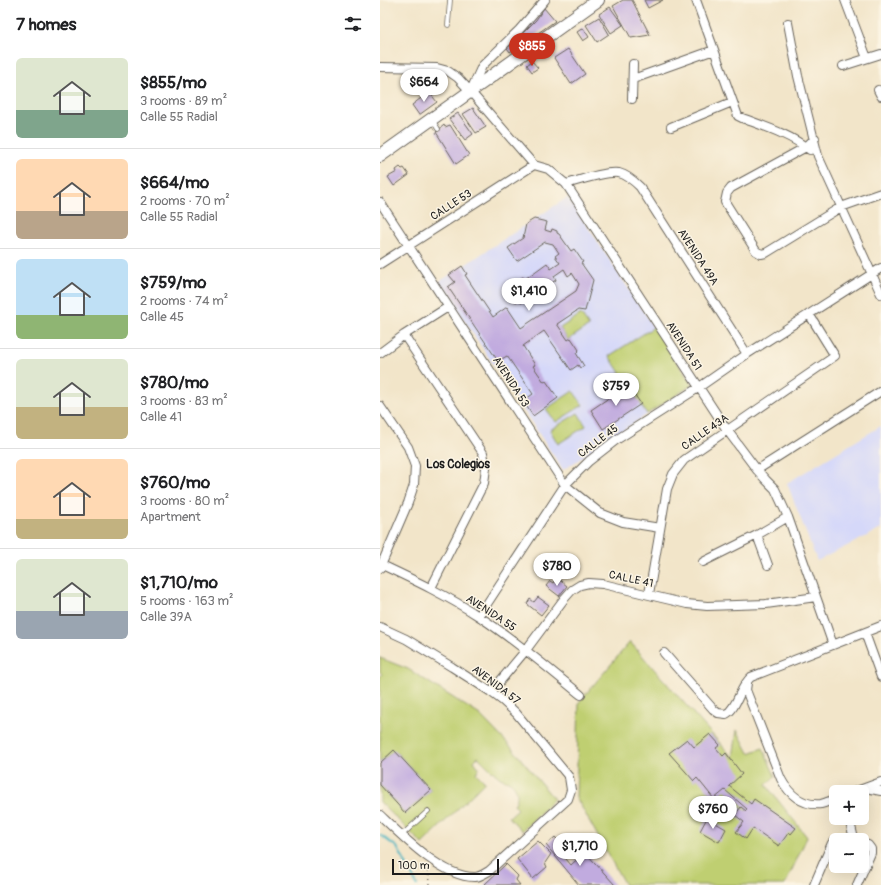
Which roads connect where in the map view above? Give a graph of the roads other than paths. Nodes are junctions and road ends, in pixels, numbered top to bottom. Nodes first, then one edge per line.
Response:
1 (450, 0) edge
2 (544, 0) edge
3 (598, 0) edge
4 (696, 0) edge
5 (845, 0) edge
6 (788, 23) dead end
7 (448, 26) dead end
8 (714, 50) junction
9 (881, 54) edge
10 (867, 58) junction
11 (633, 64) dead end
12 (843, 66) dead end
13 (380, 67) edge
14 (633, 79) junction
15 (470, 91) junction
16 (632, 99) dead end
17 (732, 102) junction
18 (431, 119) junction
19 (671, 127) dead end
20 (438, 129) dead end
21 (815, 138) junction
22 (806, 147) junction
23 (380, 156) edge
24 (818, 156) junction
25 (534, 165) junction
26 (566, 184) junction
27 (881, 193) edge
28 (380, 202) edge
29 (841, 208) junction
30 (409, 246) junction
31 (380, 264) edge
32 (881, 268) edge
33 (872, 274) junction
34 (881, 294) edge
35 (448, 307) junction
36 (809, 314) junction
37 (404, 335) junction
38 (380, 353) edge
39 (747, 354) junction
40 (698, 388) junction
41 (881, 391) edge
42 (380, 406) edge
43 (727, 430) junction
44 (757, 470) junction
45 (565, 485) junction
46 (788, 517) junction
47 (660, 528) junction
48 (758, 535) junction
49 (703, 562) dead end
50 (768, 565) dead end
51 (380, 566) edge
52 (431, 588) junction
53 (650, 594) junction
54 (816, 597) junction
55 (479, 616) junction
56 (881, 626) edge
57 (380, 627) edge
58 (865, 633) junction
59 (833, 645) junction
60 (526, 650) junction
61 (664, 652) dead end
62 (881, 677) edge
63 (747, 683) junction
64 (491, 692) junction
65 (581, 695) dead end
66 (881, 782) edge
67 (869, 787) edge
68 (869, 789) edge
69 (881, 792) edge
70 (829, 801) edge
71 (428, 810) dead end
72 (380, 815) edge
73 (401, 835) junction
74 (869, 846) edge
75 (829, 850) edge
76 (869, 858) edge
77 (862, 873) edge
78 (814, 885) edge
79 (857, 885) edge

1 - 7 lane
2 - 15 street
3 - 15 main road
4 - 8 street
5 - 10 street
6 - 21 street
8 - 14 street
8 - 17 street
9 - 10 street
10 - 12 street
11 - 14 street
13 - 15 street, AVENIDA 51
14 - 16 street
15 - 18 main road
15 - 25 street, AVENIDA 51
17 - 19 street
17 - 22 street
18 - 20 lane
18 - 23 main road
21 - 22 street
21 - 24 street
22 - 24 street
22 - 29 street
24 - 29 street
25 - 26 street, AVENIDA 51
25 - 30 street, CALLE 53
26 - 39 street, AVENIDA 49A
26 - 40 street, AVENIDA 51
27 - 29 street
28 - 30 street, AVENIDA 53
29 - 33 street
30 - 31 street, CALLE 53
30 - 35 street, AVENIDA 53
32 - 33 street, CALLE 45
33 - 34 street
33 - 36 street, CALLE 45
35 - 37 street
35 - 45 street, AVENIDA 53
36 - 39 street, CALLE 45
36 - 43 street, CALLE 43A
37 - 38 street
37 - 52 street
39 - 40 street, CALLE 45
40 - 43 street, AVENIDA 51
40 - 45 street, CALLE 45
41 - 44 street
42 - 51 street
43 - 44 street, AVENIDA 51
43 - 47 street, CALLE 43A
44 - 46 street, AVENIDA 51
45 - 47 street, AVENIDA 53
45 - 55 street, CALLE 45
46 - 48 street
46 - 54 street, AVENIDA 51
47 - 53 street, CALLE 43A
48 - 49 street
48 - 50 street
51 - 52 street, AVENIDA 55
52 - 55 street, AVENIDA 55
53 - 54 street, CALLE 41
53 - 60 street, CALLE 41
54 - 59 street, AVENIDA 51
55 - 60 street, AVENIDA 55
56 - 58 street
57 - 64 street, AVENIDA 57
58 - 59 street
58 - 62 street
59 - 63 street
60 - 64 street, CALLE 41
60 - 65 street, AVENIDA 55
61 - 63 street
63 - 70 street
64 - 73 street, AVENIDA 57
66 - 67 street
68 - 69 street
71 - 73 lane
72 - 73 street
74 - 76 street
75 - 78 street
77 - 79 street

